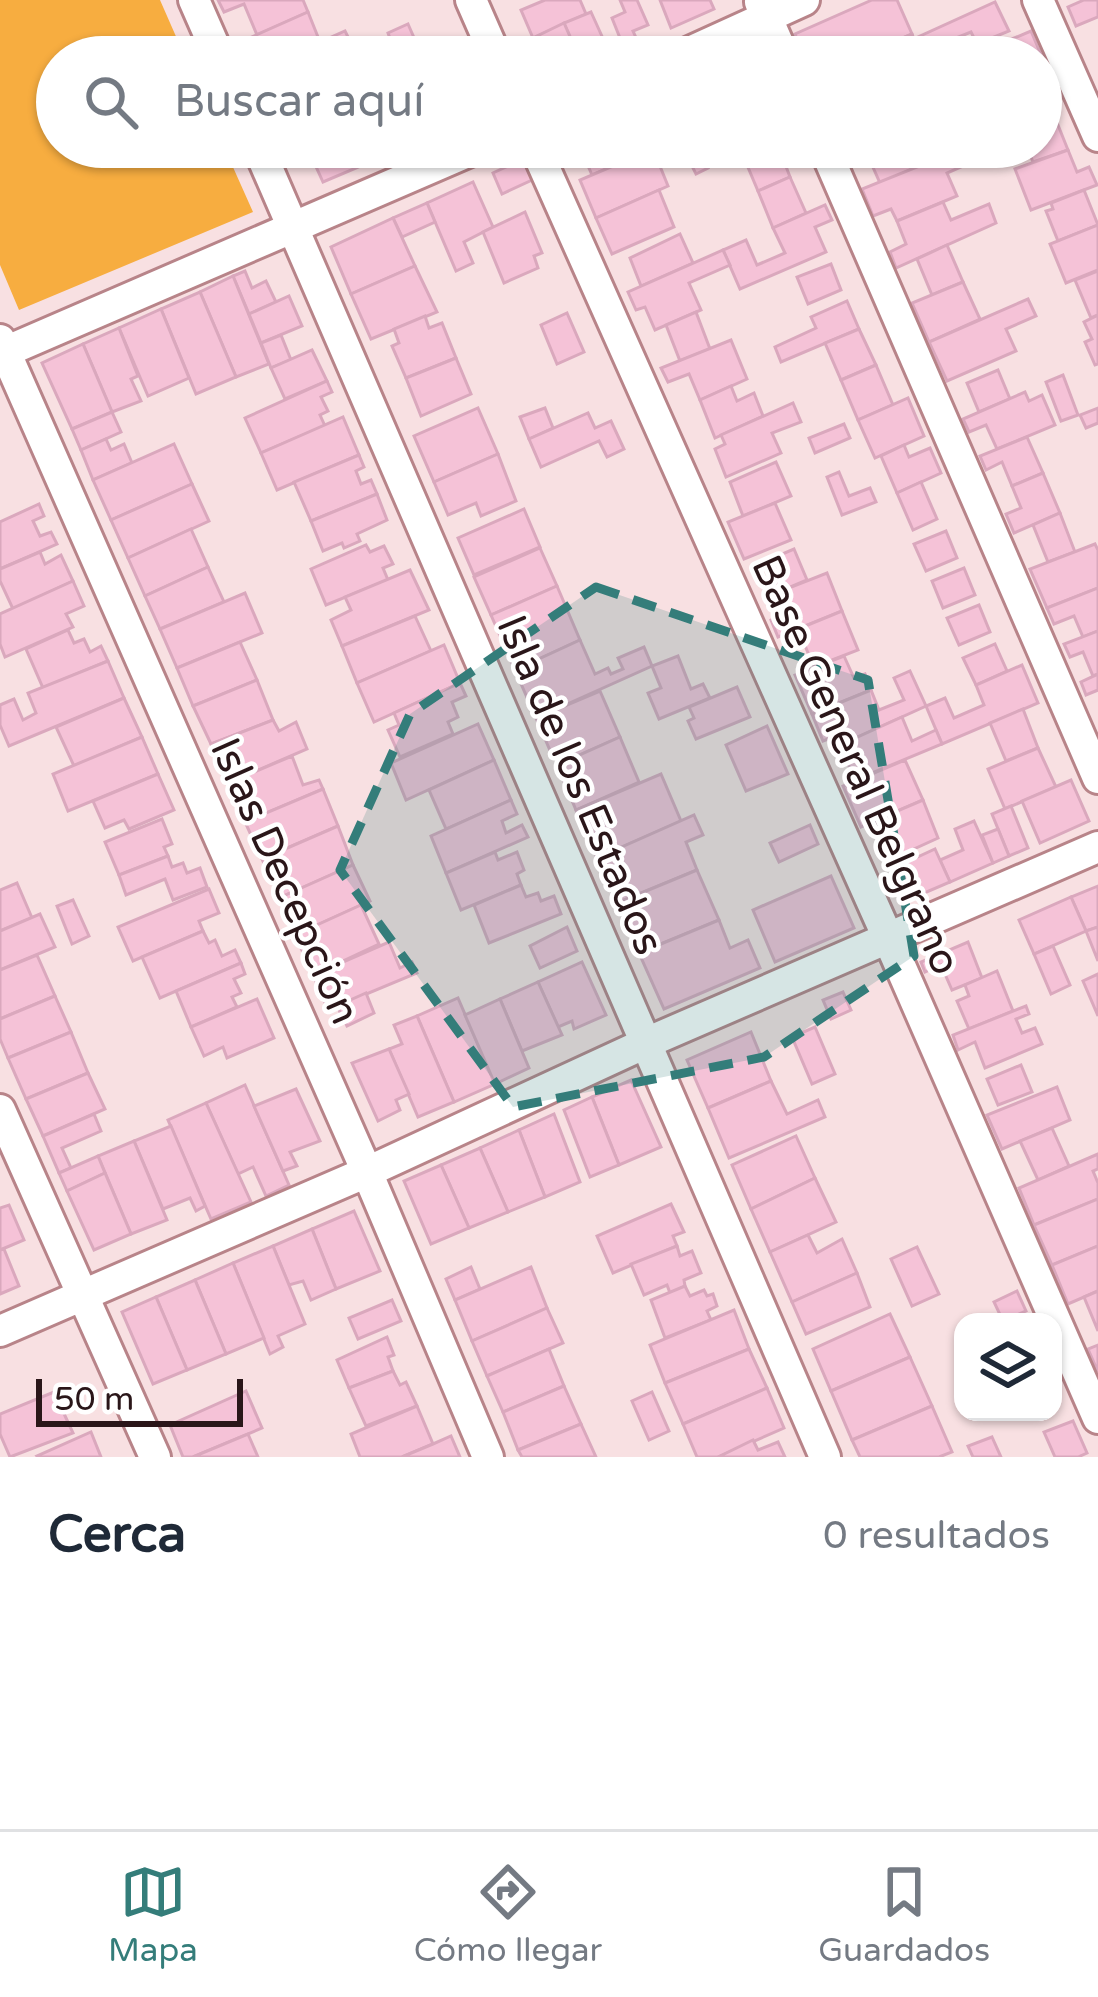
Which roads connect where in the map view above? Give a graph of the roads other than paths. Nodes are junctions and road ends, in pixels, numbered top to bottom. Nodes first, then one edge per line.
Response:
1 (194, 0) edge
2 (471, 0) edge
3 (804, 0) edge
4 (1038, 0) edge
5 (763, 8) edge
6 (209, 36) edge
7 (487, 36) edge
8 (715, 36) edge
9 (775, 36) edge
10 (1054, 36) edge
11 (1062, 54) edge
12 (1098, 136) edge
13 (266, 168) edge
14 (431, 168) edge
15 (544, 168) edge
16 (833, 168) edge
17 (293, 228) junction
18 (2, 348) edge
19 (1098, 778) edge
20 (1098, 847) edge
21 (888, 938) junction
22 (646, 1043) junction
23 (0, 1110) edge
24 (368, 1172) junction
25 (83, 1296) junction
26 (0, 1331) edge
27 (1098, 1418) edge
28 (155, 1457) edge
29 (488, 1457) edge
30 (825, 1457) edge

1 - 6 street
2 - 7 street
3 - 5 street
4 - 10 street
5 - 8 street
5 - 9 street
11 - 12 street
13 - 17 street, Isla de los Estados
14 - 17 street
15 - 21 street, Base General Belgrano
16 - 19 street
17 - 18 street
17 - 22 street, Isla de los Estados
18 - 24 street, Islas Decepción
20 - 21 street
21 - 22 street
21 - 27 street, Base General Belgrano
22 - 24 street
22 - 30 street, Isla de los Estados
23 - 25 street
24 - 25 street
24 - 29 street, Islas Decepción
25 - 26 street
25 - 28 street

